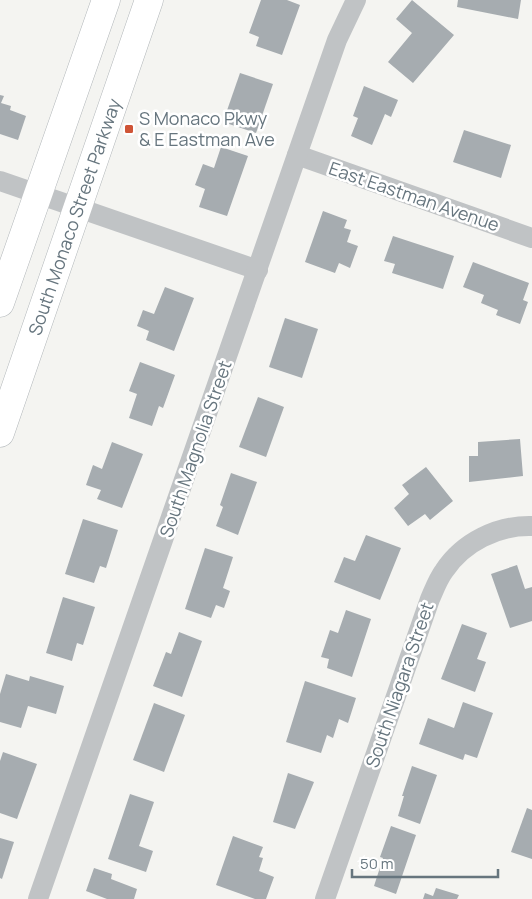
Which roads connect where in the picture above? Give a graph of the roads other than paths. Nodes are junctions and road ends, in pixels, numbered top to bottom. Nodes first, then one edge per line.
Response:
1 (106, 0) edge
2 (149, 0) edge
3 (356, 0) edge
4 (297, 156) junction
5 (0, 181) edge
6 (38, 194) junction
7 (78, 208) junction
8 (532, 238) edge
9 (258, 270) junction
10 (0, 303) edge
11 (0, 433) edge
12 (532, 526) edge
13 (38, 899) edge
14 (325, 899) edge

1 - 6 main road
2 - 7 main road, South Monaco Street Parkway
3 - 4 street, South Magnolia Street
4 - 8 street, East Eastman Avenue
4 - 9 street, South Magnolia Street
5 - 6 street
6 - 7 street
6 - 10 main road
7 - 9 street
7 - 11 main road, South Monaco Street Parkway
9 - 13 street, South Magnolia Street
12 - 14 street, South Niagara Street

